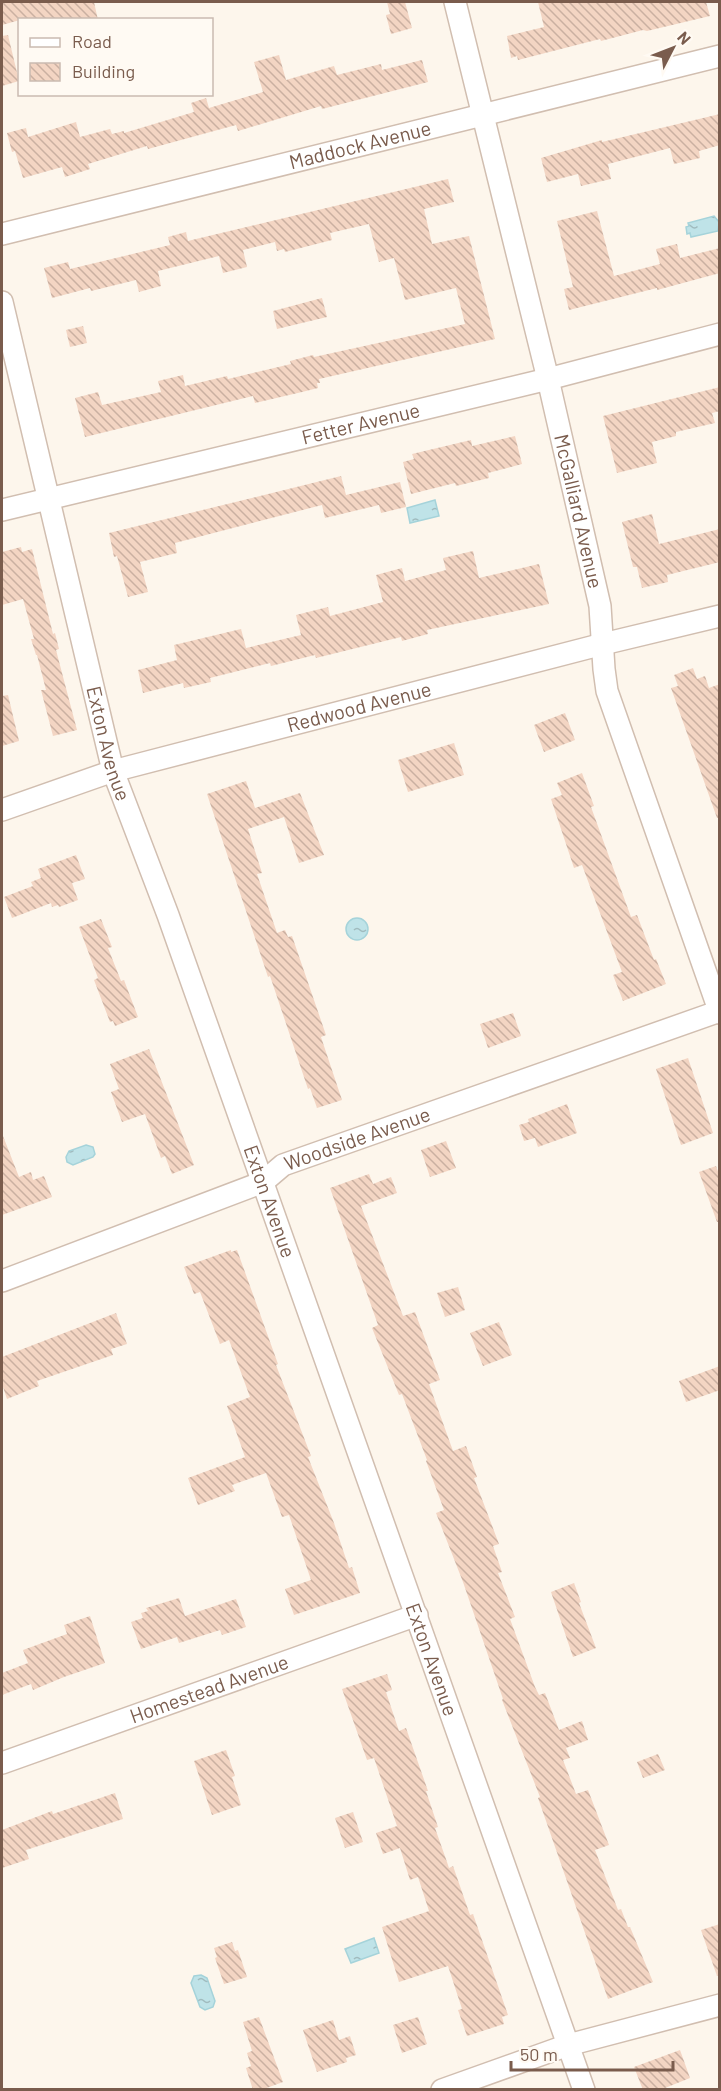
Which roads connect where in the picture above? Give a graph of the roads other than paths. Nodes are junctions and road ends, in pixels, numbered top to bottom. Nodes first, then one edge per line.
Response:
1 (455, 2) edge
2 (720, 56) edge
3 (482, 116) junction
4 (2, 234) edge
5 (2, 302) edge
6 (720, 334) edge
7 (548, 379) junction
8 (48, 499) junction
9 (2, 510) edge
10 (720, 616) edge
11 (603, 644) junction
12 (113, 771) junction
13 (2, 810) edge
14 (719, 1012) edge
15 (263, 1182) junction
16 (2, 1281) edge
17 (417, 1615) junction
18 (2, 1763) edge
19 (720, 2006) edge
20 (568, 2045) junction
21 (442, 2090) edge
22 (584, 2090) edge

1 - 3 street, McGalliard Avenue
2 - 3 street, Maddock Avenue
3 - 4 street, Maddock Avenue
3 - 7 street, McGalliard Avenue
5 - 8 street, Exton Avenue
6 - 7 street, Fetter Avenue
7 - 8 street, Fetter Avenue
7 - 11 street, McGalliard Avenue
8 - 9 street, Fetter Avenue
8 - 12 street, Exton Avenue
10 - 11 street, Redwood Avenue
11 - 12 street, Redwood Avenue
11 - 14 street, McGalliard Avenue
12 - 13 street, Redwood Avenue
12 - 15 street, Exton Avenue
14 - 15 street, Woodside Avenue
15 - 16 street, Woodside Avenue
15 - 17 street, Exton Avenue
17 - 18 street, Homestead Avenue
17 - 20 street, Exton Avenue
19 - 20 street
20 - 21 street
20 - 22 street, Exton Avenue

